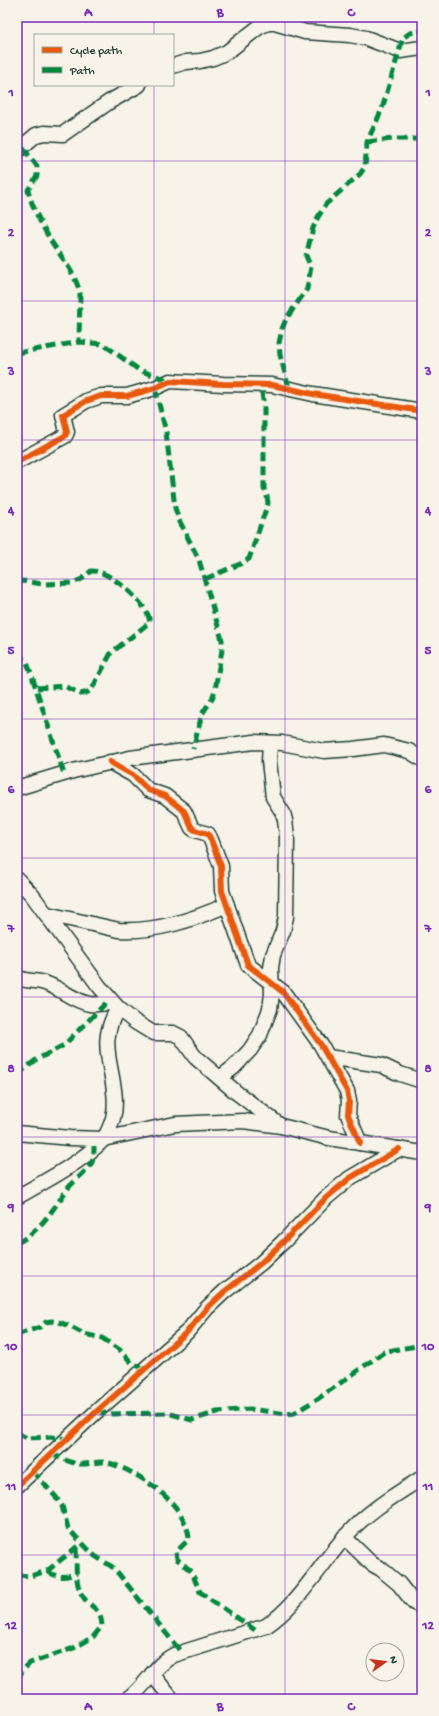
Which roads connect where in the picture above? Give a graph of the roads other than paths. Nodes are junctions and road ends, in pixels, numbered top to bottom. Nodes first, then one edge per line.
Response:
1 (422, 48) edge
2 (174, 66) edge
3 (137, 86) edge
4 (17, 151) edge
5 (422, 411) edge
6 (17, 462) edge
7 (270, 743) junction
8 (422, 759) edge
9 (110, 762) junction
10 (17, 788) edge
11 (17, 879) edge
12 (227, 905) junction
13 (47, 914) junction
14 (17, 977) edge
15 (271, 981) junction
16 (115, 1005) junction
17 (328, 1057) junction
18 (220, 1078) junction
19 (422, 1081) edge
20 (281, 1126) junction
21 (17, 1133) edge
22 (103, 1139) junction
23 (360, 1143) junction
24 (399, 1149) junction
25 (422, 1153) edge
26 (17, 1197) edge
27 (422, 1478) edge
28 (17, 1486) edge
29 (344, 1537) junction
30 (422, 1606) edge
31 (152, 1674) junction
32 (128, 1699) edge
33 (172, 1699) edge

1 - 2 street
3 - 4 street
5 - 6 street
7 - 8 street
7 - 9 street
7 - 15 street
9 - 10 street
9 - 12 street
11 - 13 street
12 - 13 street
12 - 15 street
13 - 16 street
14 - 16 street
15 - 17 street
15 - 18 street
16 - 18 street
16 - 22 street
17 - 19 street
17 - 23 street
18 - 20 street
20 - 22 street
20 - 23 street
21 - 22 street
22 - 26 street
23 - 24 street
24 - 25 street
24 - 28 street
27 - 29 street
29 - 30 street
29 - 31 street
31 - 32 street
31 - 33 street

